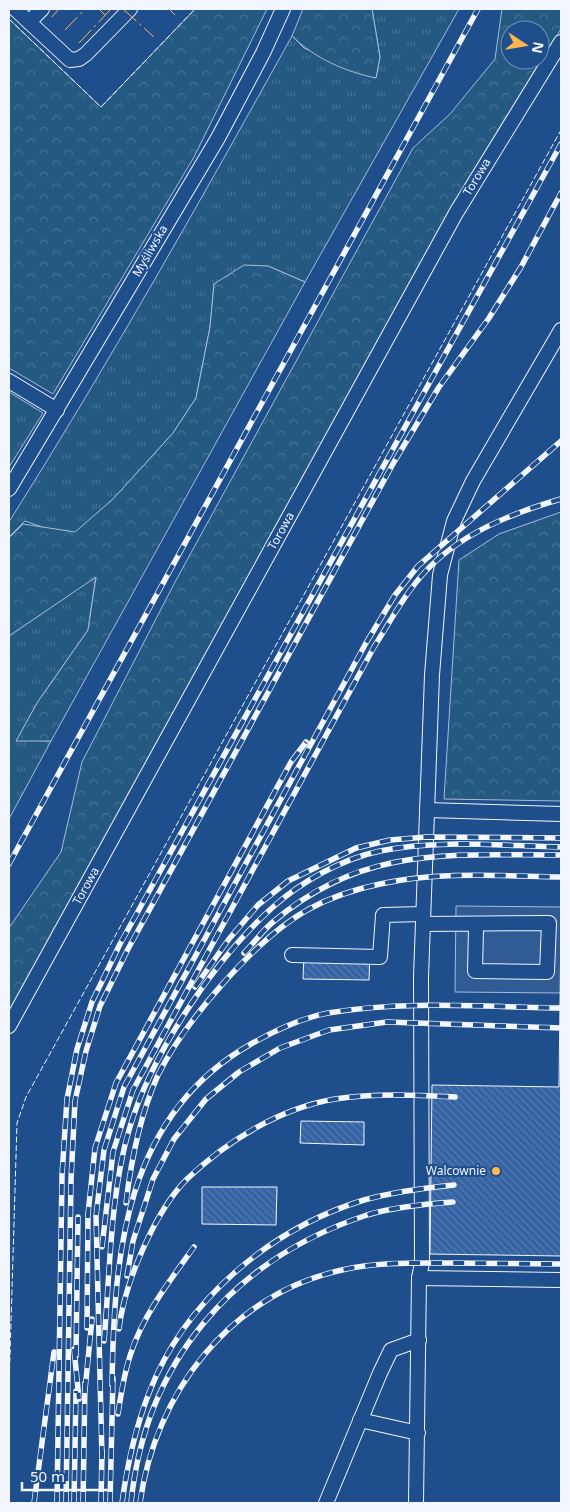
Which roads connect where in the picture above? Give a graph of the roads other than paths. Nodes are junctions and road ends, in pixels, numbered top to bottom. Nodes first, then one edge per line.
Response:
1 (15, 9) edge
2 (42, 9) edge
3 (130, 9) edge
4 (283, 9) edge
5 (29, 22) junction
6 (561, 42) edge
7 (561, 330) edge
8 (9, 381) edge
9 (57, 410) junction
10 (9, 489) edge
11 (427, 810) junction
12 (561, 814) edge
13 (423, 919) junction
14 (476, 930) dead end
15 (292, 955) dead end
16 (9, 1026) edge
17 (419, 1278) junction
18 (561, 1280) edge
19 (419, 1340) junction
20 (360, 1420) junction
21 (418, 1433) junction
22 (326, 1503) edge
23 (416, 1503) edge

1 - 5 street
2 - 5 street
3 - 5 street
4 - 9 street, Myśliwska
6 - 16 street, Torowa
7 - 11 street
8 - 9 street
9 - 10 street, Myśliwska
11 - 12 street
11 - 13 street
13 - 14 street
13 - 15 street
13 - 17 street
17 - 18 street
17 - 19 street
19 - 20 street
19 - 21 street
20 - 21 street
20 - 22 street
21 - 23 street

